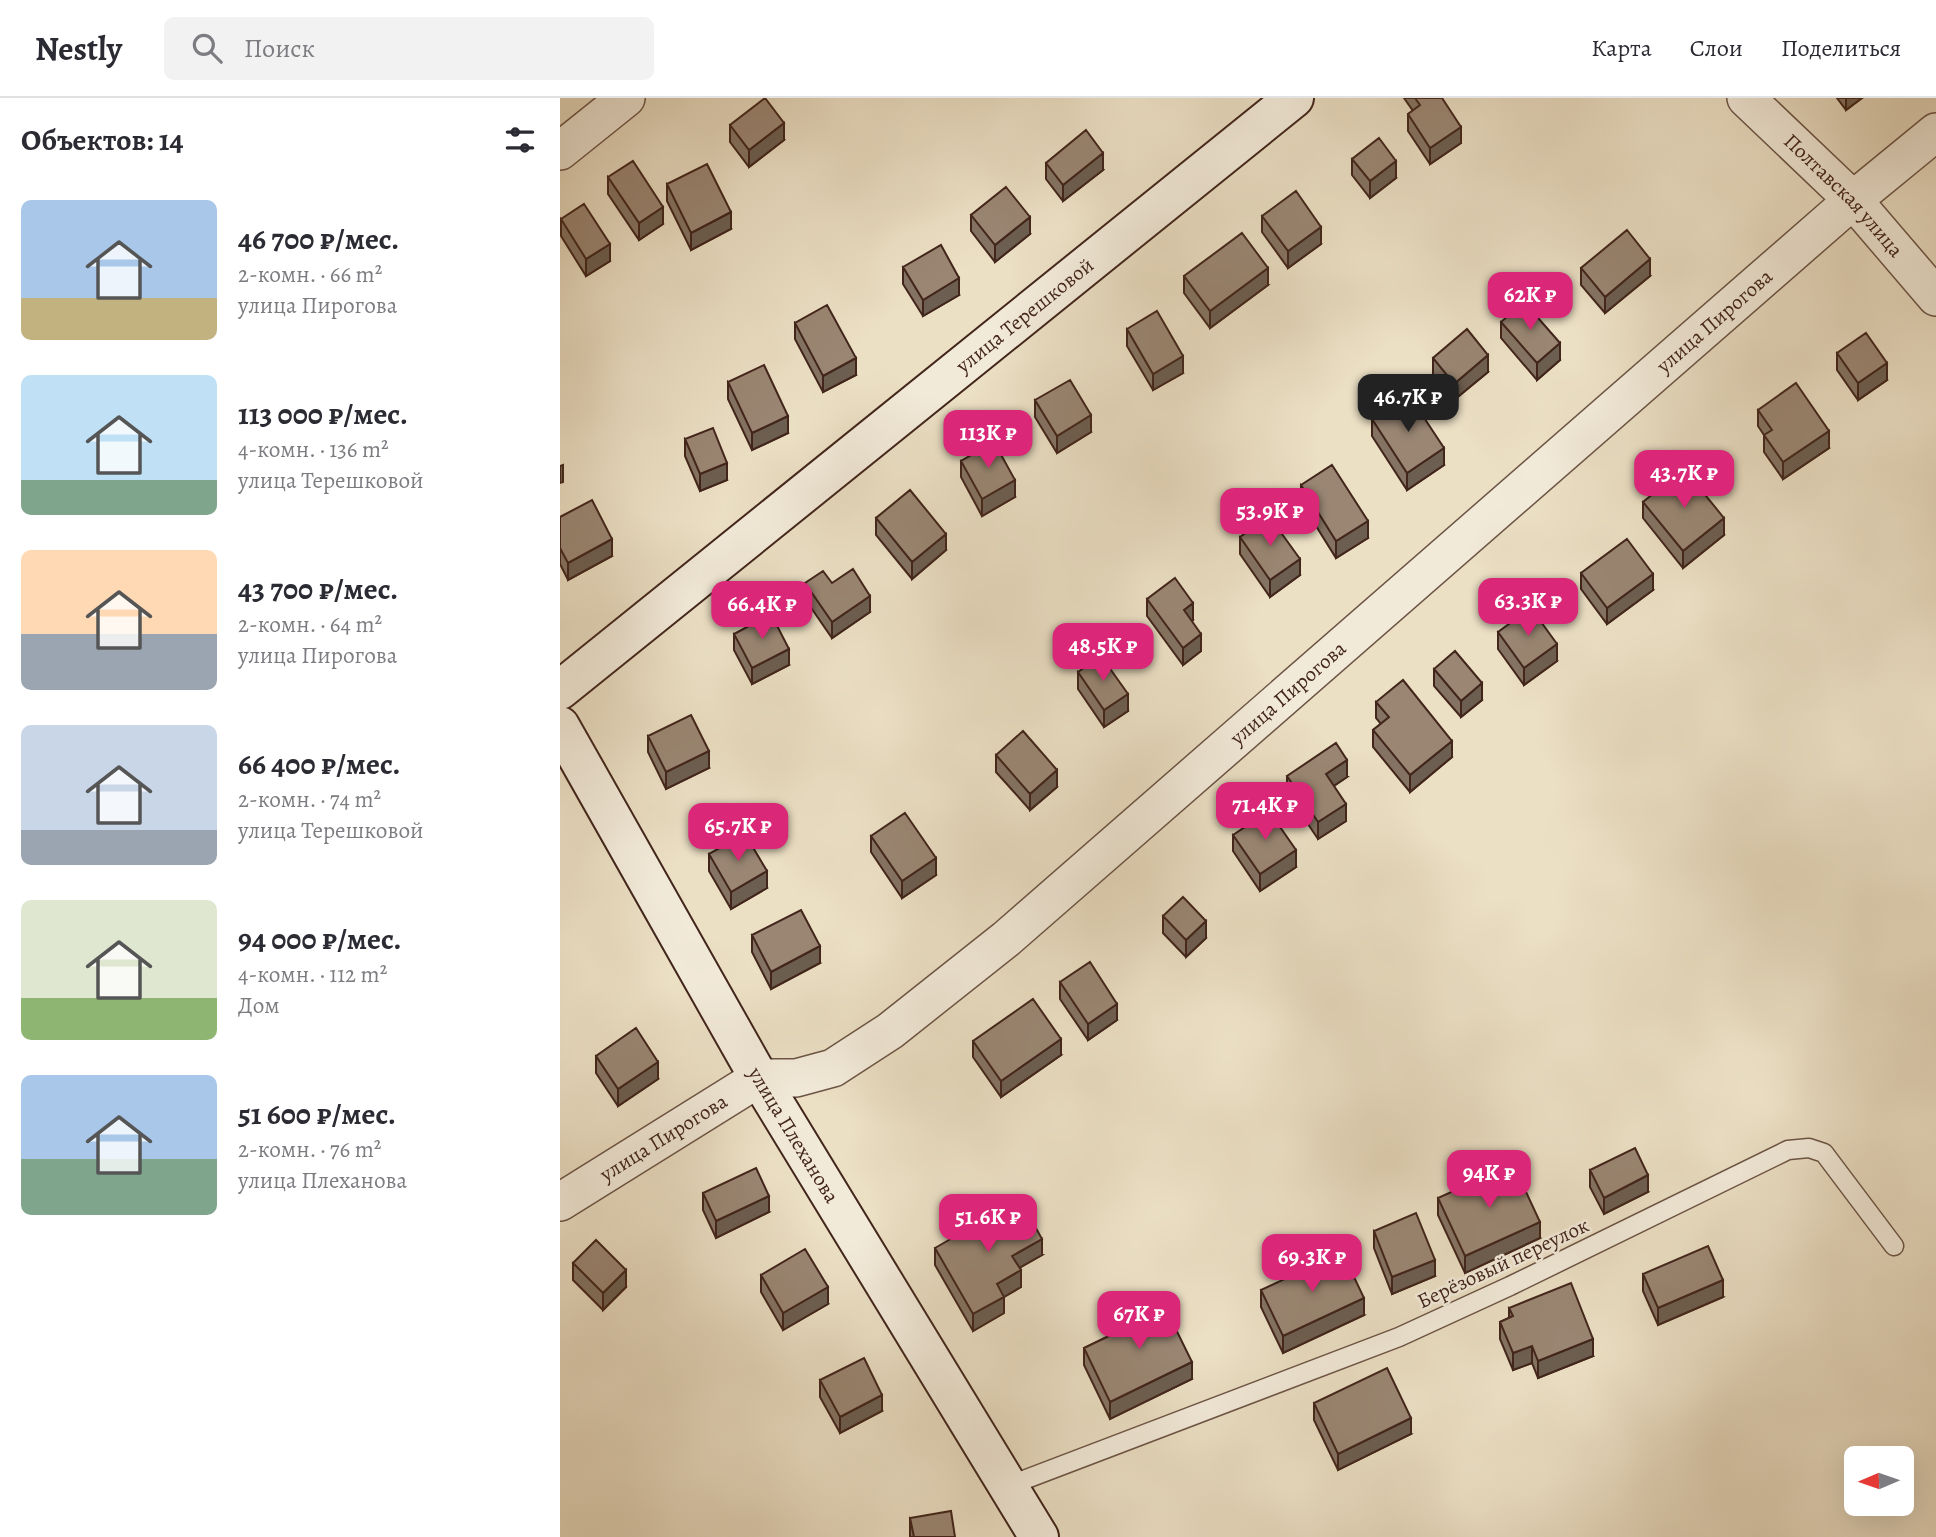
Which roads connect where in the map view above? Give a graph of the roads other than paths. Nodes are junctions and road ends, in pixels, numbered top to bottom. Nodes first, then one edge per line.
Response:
1 (626, 98) edge
2 (1294, 98) edge
3 (1746, 98) edge
4 (1936, 132) edge
5 (560, 151) edge
6 (1853, 200) junction
7 (1936, 297) edge
8 (560, 690) edge
9 (560, 726) edge
10 (759, 1078) junction
11 (560, 1202) edge
12 (1894, 1246) dead end
13 (1008, 1486) junction
14 (1039, 1537) edge

1 - 5 street
2 - 8 street, улица Терешковой
3 - 6 street, Полтавская улица
4 - 6 street, улица Пирогова
6 - 7 street, Полтавская улица
6 - 10 street, улица Пирогова
9 - 10 street, улица Плеханова
10 - 11 street, улица Пирогова
10 - 13 street, улица Плеханова
12 - 13 lane, Берёзовый переулок
13 - 14 street, улица Плеханова

